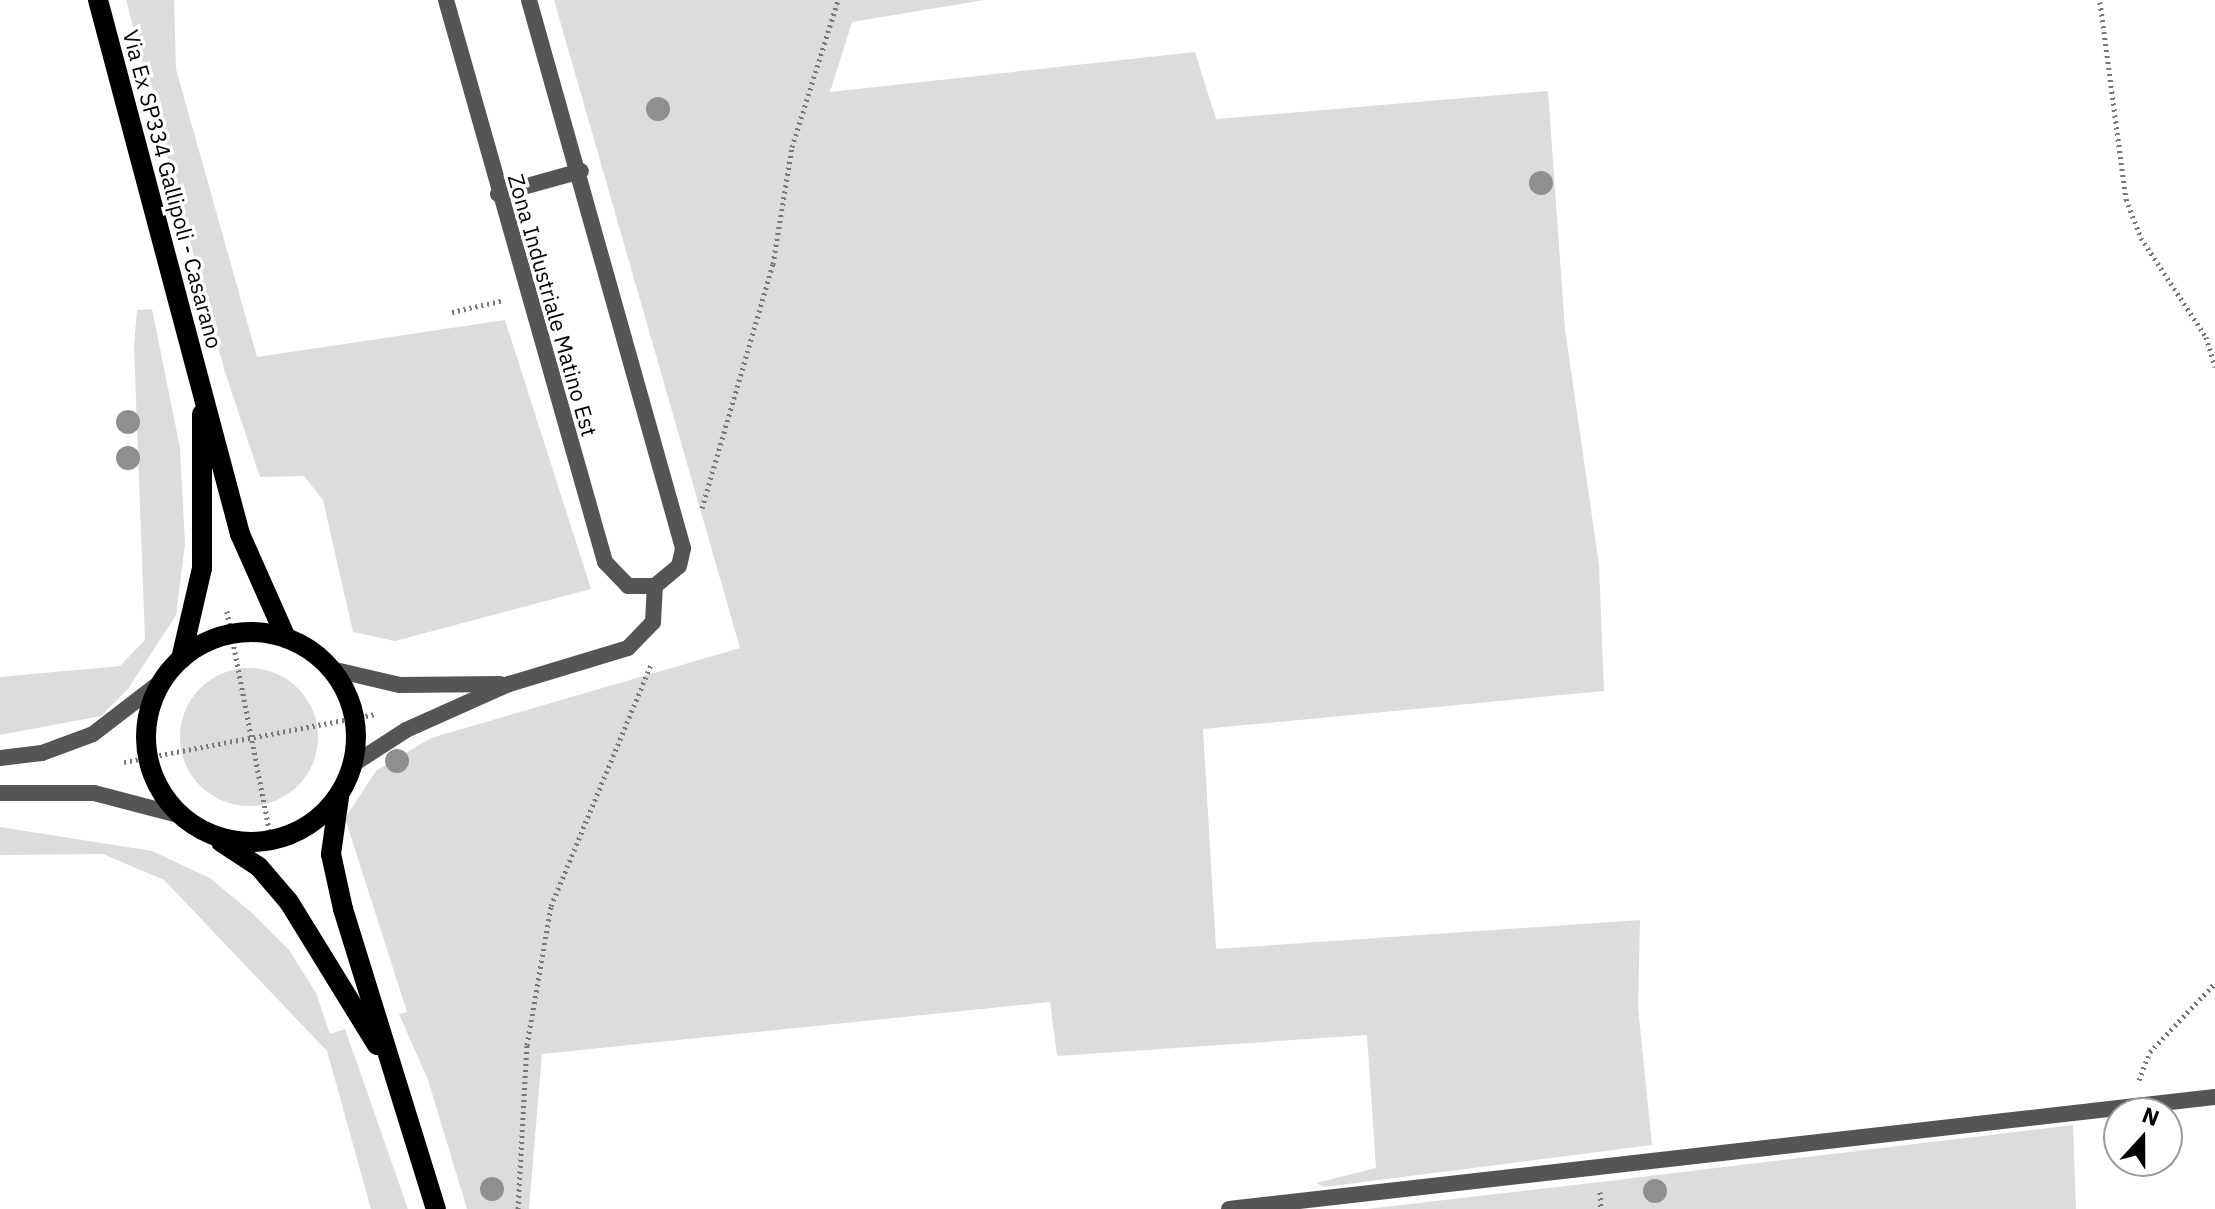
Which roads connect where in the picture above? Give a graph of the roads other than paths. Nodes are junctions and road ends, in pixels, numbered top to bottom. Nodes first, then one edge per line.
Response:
1 (98, 0) edge
2 (446, 0) edge
3 (529, 0) edge
4 (581, 171) junction
5 (498, 194) junction
6 (202, 390) junction
7 (655, 586) junction
8 (286, 638) junction
9 (181, 659) junction
10 (331, 669) junction
11 (163, 680) junction
12 (509, 684) junction
13 (0, 758) edge
14 (352, 765) junction
15 (340, 792) junction
16 (0, 793) edge
17 (182, 816) junction
18 (201, 829) junction
19 (392, 1073) junction
20 (2215, 1097) edge
21 (436, 1209) edge
22 (1229, 1209) edge

1 - 6 main road, Via Ex SP334 Gallipoli - Casarano
2 - 5 street, Zona Industriale Matino Est
3 - 4 street
4 - 5 street
4 - 7 street
5 - 7 street, Zona Industriale Matino Est
6 - 8 main road, Via Ex SP334 Gallipoli - Casarano
6 - 9 main road, Via Ex SP334 Gallipoli - Casarano
7 - 12 street
8 - 9 main road
8 - 10 main road
9 - 11 main road
10 - 12 street
10 - 14 main road
11 - 13 street
11 - 17 main road
12 - 14 street
14 - 15 main road
15 - 18 main road
15 - 19 main road
16 - 17 street
17 - 18 main road
18 - 19 main road
19 - 21 main road
20 - 22 street

